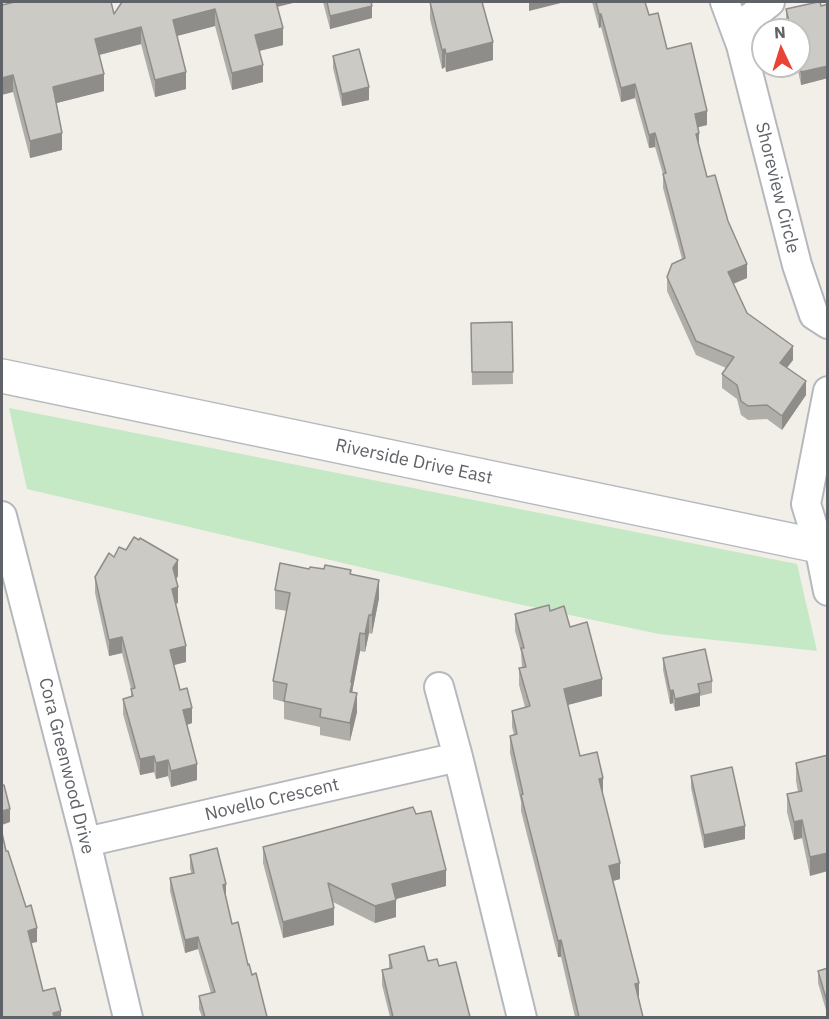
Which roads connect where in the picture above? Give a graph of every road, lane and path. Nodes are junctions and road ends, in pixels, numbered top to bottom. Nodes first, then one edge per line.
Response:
1 (725, 2) edge
2 (770, 2) edge
3 (741, 45) junction
4 (828, 324) edge
5 (2, 376) edge
6 (828, 391) edge
7 (2, 516) edge
8 (825, 542) edge
9 (828, 591) edge
10 (439, 687) dead end
11 (458, 757) junction
12 (86, 842) junction
13 (128, 1017) edge
14 (522, 1017) edge

1 - 3 street, Shoreview Circle
2 - 3 street
3 - 4 street, Shoreview Circle
5 - 8 main road, Riverside Drive East
6 - 8 street
7 - 12 street, Cora Greenwood Drive
8 - 9 street
10 - 11 street
11 - 12 street, Novello Crescent
11 - 14 street
12 - 13 street, Cora Greenwood Drive

